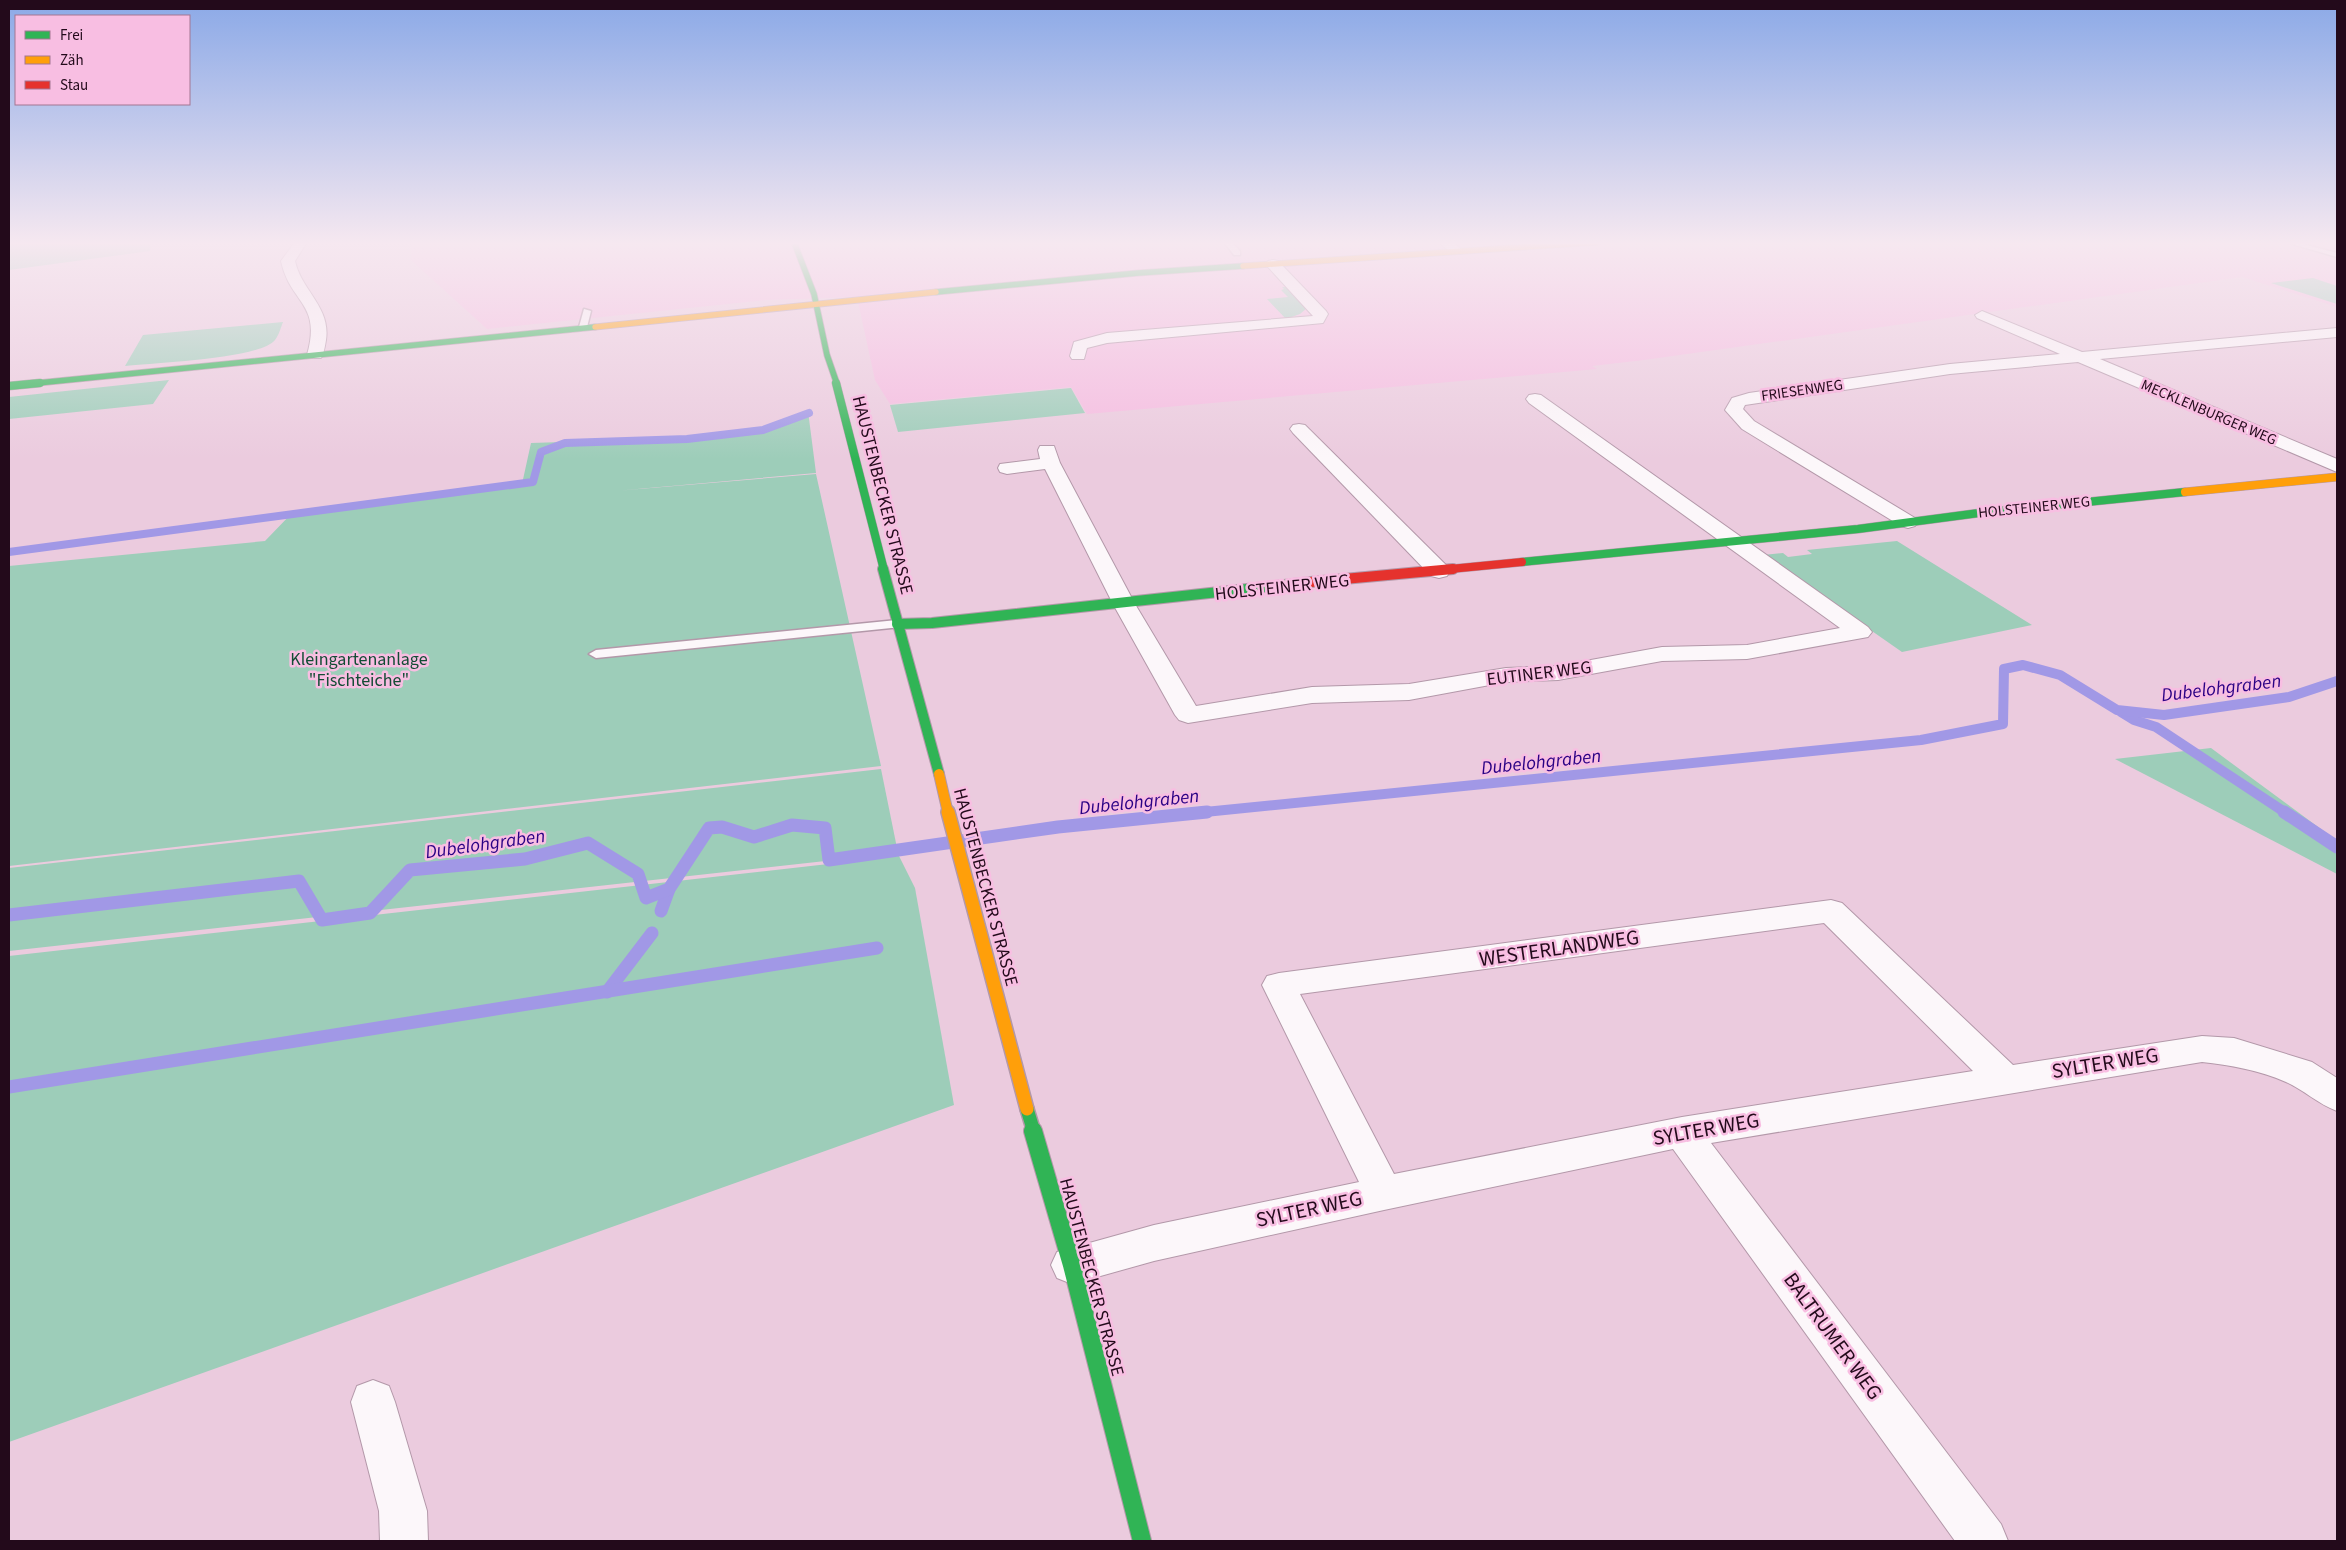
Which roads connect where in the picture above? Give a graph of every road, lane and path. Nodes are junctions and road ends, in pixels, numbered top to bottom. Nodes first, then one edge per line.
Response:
1 (317, 314) edge
2 (586, 314) edge
3 (706, 314) edge
4 (819, 314) edge
5 (1321, 314) edge
6 (1982, 315) dead end
7 (583, 327) junction
8 (2337, 332) edge
9 (315, 355) junction
10 (1078, 356) dead end
11 (2081, 358) junction
12 (9, 386) edge
13 (1535, 400) dead end
14 (1299, 429) dead end
15 (2337, 466) edge
16 (1006, 468) dead end
17 (2337, 477) edge
18 (1908, 522) junction
19 (1731, 541) junction
20 (1439, 571) junction
21 (1124, 604) junction
22 (897, 624) junction
23 (596, 654) dead end
24 (2004, 1079) junction
25 (2337, 1096) edge
26 (1682, 1132) junction
27 (1384, 1193) junction
28 (1072, 1266) junction
29 (373, 1402) dead end
30 (404, 1541) edge
31 (1142, 1541) edge
32 (1984, 1541) edge

1 - 9 street
2 - 7 lane
3 - 7 street
4 - 22 street, HAUSTENBECKER STRASSE
5 - 10 street
6 - 11 street, MECKLENBURGER WEG
7 - 9 street
8 - 11 street, MECKLENBURGER WEG
9 - 12 street
11 - 15 street, MECKLENBURGER WEG
11 - 18 street, FRIESENWEG
13 - 19 street
14 - 20 street
16 - 21 street
17 - 18 street, HOLSTEINER WEG
18 - 19 street, HOLSTEINER WEG
19 - 20 street, HOLSTEINER WEG
19 - 21 street, EUTINER WEG
20 - 21 street, HOLSTEINER WEG
21 - 22 street, HOLSTEINER WEG
22 - 23 lane
22 - 28 street, HAUSTENBECKER STRASSE
24 - 25 street, SYLTER WEG
24 - 26 street, SYLTER WEG
24 - 27 street, WESTERLANDWEG
26 - 27 street, SYLTER WEG
26 - 32 street, BALTRUMER WEG
27 - 28 street, SYLTER WEG
28 - 31 street, HAUSTENBECKER STRASSE
29 - 30 street

